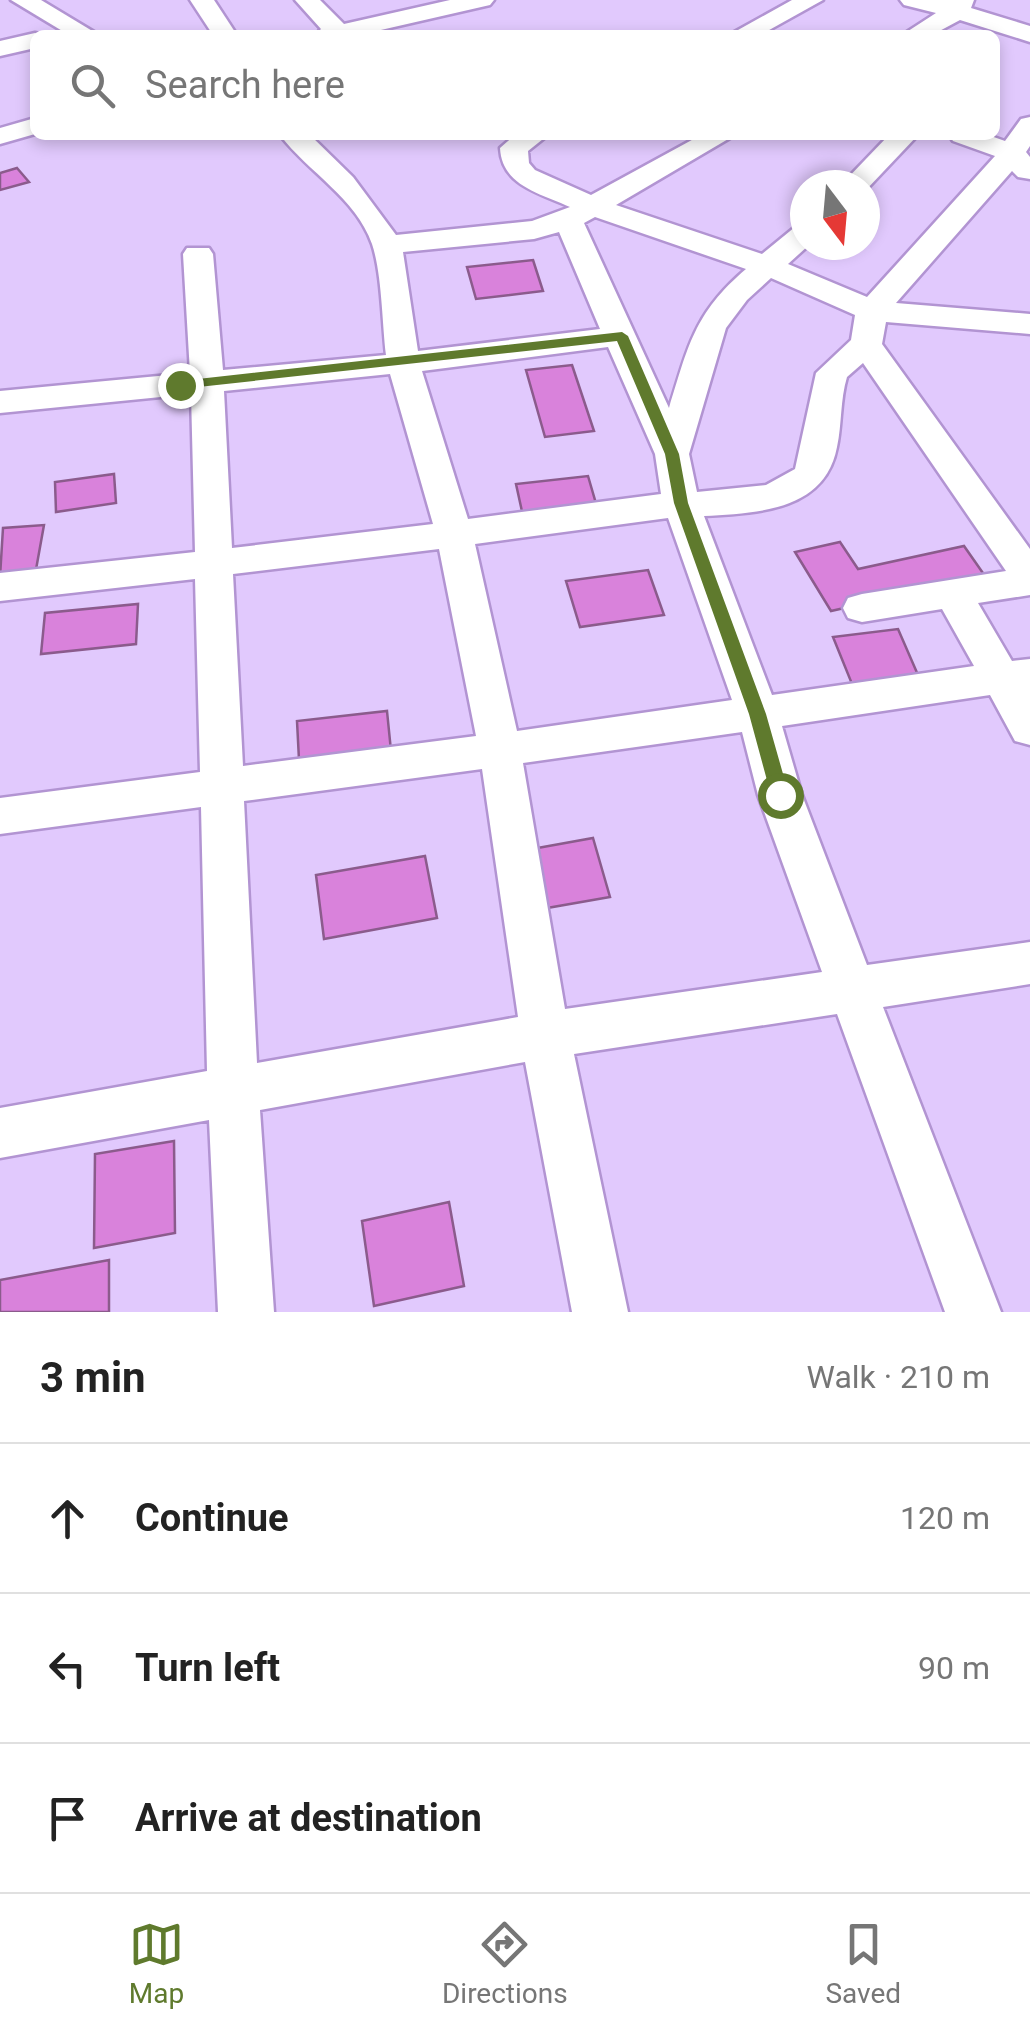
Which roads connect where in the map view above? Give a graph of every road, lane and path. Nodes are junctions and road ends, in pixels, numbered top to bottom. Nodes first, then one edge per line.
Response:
1 (23, 0) edge
2 (202, 0) edge
3 (307, 0) edge
4 (811, 0) edge
5 (912, 0) edge
6 (473, 1) edge
7 (960, 6) edge
8 (400, 9) edge
9 (68, 30) edge
10 (222, 30) edge
11 (329, 30) edge
12 (343, 30) edge
13 (751, 30) edge
14 (922, 30) edge
15 (1030, 35) edge
16 (30, 41) edge
17 (0, 49) edge
18 (1030, 125) edge
19 (30, 127) edge
20 (0, 136) edge
21 (299, 140) edge
22 (526, 140) edge
23 (712, 140) edge
24 (899, 140) edge
25 (973, 140) edge
26 (1021, 163) edge
27 (870, 170) edge
28 (578, 213) junction
29 (387, 245) junction
30 (790, 248) edge
31 (198, 254) dead end
32 (770, 268) junction
33 (870, 328) junction
34 (1025, 330) edge
35 (622, 336) junction
36 (403, 363) junction
37 (208, 383) junction
38 (0, 402) edge
39 (672, 454) junction
40 (681, 503) junction
41 (455, 536) junction
42 (215, 563) junction
43 (1030, 579) edge
44 (0, 586) edge
45 (953, 594) junction
46 (862, 608) dead end
47 (1015, 676) edge
48 (758, 714) junction
49 (1030, 728) edge
50 (500, 750) junction
51 (220, 784) junction
52 (0, 816) edge
53 (1030, 963) edge
54 (852, 991) junction
55 (544, 1035) junction
56 (232, 1088) junction
57 (0, 1132) edge
58 (246, 1312) edge
59 (600, 1312) edge
60 (973, 1312) edge

1 - 9 street
2 - 10 street
3 - 11 street
4 - 13 street
5 - 7 street
6 - 8 street
7 - 14 street
7 - 15 street
8 - 12 street
16 - 17 street
18 - 26 street
19 - 20 street
21 - 29 street
22 - 28 street
23 - 28 street
24 - 27 street
25 - 26 street
26 - 33 street
28 - 29 street
28 - 32 street
28 - 35 street
29 - 36 street
30 - 32 street
31 - 37 street
32 - 33 street
32 - 39 street
33 - 34 street
33 - 40 street
33 - 43 street
35 - 36 street
35 - 39 street
36 - 37 street
36 - 41 street
37 - 38 street
37 - 42 street
39 - 40 street
40 - 41 street
40 - 48 street
41 - 42 street
41 - 50 street
42 - 44 street
42 - 51 street
43 - 45 street
45 - 46 street
45 - 47 street
47 - 48 street
47 - 49 street
48 - 50 street
48 - 54 street
50 - 51 street
50 - 55 street
51 - 52 street
51 - 56 street
53 - 54 street
54 - 55 street
54 - 60 street
55 - 56 street
55 - 59 street
56 - 57 street
56 - 58 street

